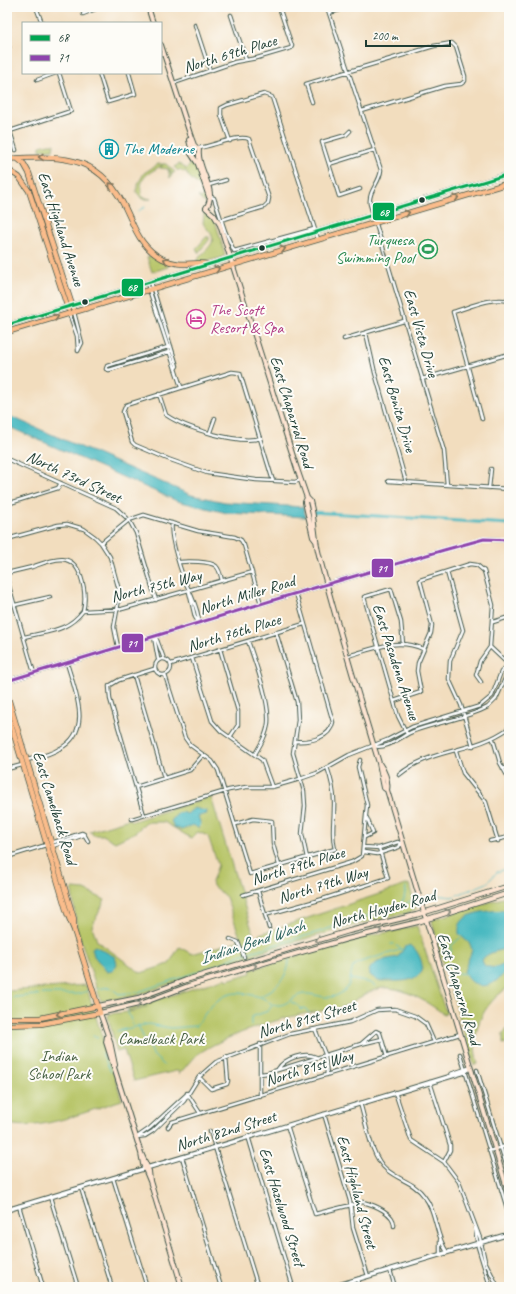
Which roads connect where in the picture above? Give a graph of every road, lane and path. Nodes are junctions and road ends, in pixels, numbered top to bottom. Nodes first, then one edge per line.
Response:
1 (36, 7) edge
2 (101, 7) edge
3 (148, 7) edge
4 (279, 7) edge
5 (327, 7) edge
6 (350, 7) edge
7 (507, 7) edge
8 (509, 12) edge
9 (329, 13) junction
10 (83, 14) dead end
11 (231, 15) dead end
12 (42, 22) edge
13 (154, 22) edge
14 (195, 25) dead end
15 (162, 49) edge
16 (166, 60) junction
17 (246, 60) junction
18 (162, 62) edge
19 (210, 71) junction
20 (349, 71) junction
21 (54, 74) edge
22 (57, 74) edge
23 (99, 74) edge
24 (129, 74) edge
25 (37, 80) dead end
26 (174, 83) junction
27 (312, 102) dead end
28 (362, 111) junction
29 (7, 122) edge
30 (10, 131) junction
31 (350, 131) dead end
32 (230, 141) junction
33 (16, 150) dead end
34 (196, 150) junction
35 (374, 150) junction
36 (193, 156) junction
37 (17, 158) junction
38 (7, 159) edge
39 (329, 164) junction
40 (200, 167) junction
41 (7, 169) edge
42 (509, 174) edge
43 (492, 179) junction
44 (226, 180) dead end
45 (509, 183) edge
46 (472, 185) junction
47 (208, 186) junction
48 (494, 187) junction
49 (360, 190) dead end
50 (474, 193) junction
51 (211, 199) junction
52 (373, 215) junction
53 (221, 220) junction
54 (376, 222) junction
55 (315, 231) junction
56 (48, 238) junction
57 (318, 239) junction
58 (231, 258) junction
59 (210, 264) junction
60 (233, 264) junction
61 (149, 282) junction
62 (151, 288) junction
63 (509, 301) edge
64 (70, 306) junction
65 (72, 312) junction
66 (404, 321) junction
67 (7, 325) edge
68 (7, 332) edge
69 (366, 333) junction
70 (344, 339) dead end
71 (169, 346) junction
72 (170, 351) junction
73 (509, 354) edge
74 (136, 359) junction
75 (469, 366) junction
76 (422, 380) junction
77 (181, 387) junction
78 (159, 394) junction
79 (215, 418) dead end
80 (482, 419) dead end
81 (210, 432) junction
82 (261, 438) junction
83 (7, 459) edge
84 (491, 469) dead end
85 (301, 480) junction
86 (273, 481) junction
87 (388, 481) dead end
88 (406, 482) junction
89 (61, 483) junction
90 (446, 485) junction
91 (489, 488) junction
92 (509, 489) edge
93 (7, 504) edge
94 (129, 520) junction
95 (172, 523) junction
96 (7, 539) edge
97 (509, 540) edge
98 (101, 543) junction
99 (180, 562) junction
100 (252, 572) junction
101 (447, 572) junction
102 (7, 573) edge
103 (7, 579) edge
104 (222, 582) junction
105 (327, 584) junction
106 (189, 591) junction
107 (296, 593) junction
108 (50, 596) dead end
109 (156, 600) junction
110 (261, 604) junction
111 (15, 605) junction
112 (118, 610) junction
113 (82, 611) junction
114 (509, 617) edge
115 (492, 622) junction
116 (199, 623) junction
117 (304, 624) junction
118 (276, 632) junction
119 (24, 637) junction
120 (154, 637) junction
121 (248, 641) junction
122 (403, 644) junction
123 (378, 647) junction
124 (490, 647) junction
125 (118, 648) junction
126 (220, 649) junction
127 (423, 649) junction
128 (348, 656) junction
129 (192, 658) junction
130 (164, 659) junction
131 (158, 660) junction
132 (66, 664) junction
133 (171, 664) junction
134 (509, 664) edge
135 (154, 669) junction
136 (509, 670) edge
137 (34, 673) junction
138 (165, 675) junction
139 (134, 676) junction
140 (7, 681) edge
141 (481, 682) dead end
142 (7, 694) edge
143 (394, 701) junction
144 (7, 711) edge
145 (463, 711) junction
146 (464, 716) junction
147 (509, 728) edge
148 (405, 730) junction
149 (407, 734) junction
150 (230, 737) junction
151 (493, 739) junction
152 (295, 741) junction
153 (374, 746) junction
154 (473, 746) junction
155 (456, 751) junction
156 (255, 754) junction
157 (203, 755) junction
158 (360, 760) dead end
159 (25, 762) junction
160 (509, 766) edge
161 (327, 767) junction
162 (7, 769) edge
163 (503, 769) junction
164 (398, 775) dead end
165 (164, 778) junction
166 (300, 779) junction
167 (509, 779) edge
168 (136, 787) junction
169 (272, 787) junction
170 (226, 791) junction
171 (144, 814) junction
172 (367, 817) junction
173 (132, 819) dead end
174 (236, 824) junction
175 (365, 837) junction
176 (509, 838) edge
177 (88, 841) dead end
178 (490, 841) dead end
179 (498, 841) junction
180 (403, 844) junction
181 (48, 845) junction
182 (388, 845) junction
183 (364, 847) junction
184 (379, 848) junction
185 (389, 850) junction
186 (364, 852) junction
187 (381, 852) junction
188 (7, 858) edge
189 (307, 858) junction
190 (279, 866) junction
191 (509, 886) edge
192 (258, 891) junction
193 (509, 893) edge
194 (243, 895) dead end
195 (423, 913) junction
196 (265, 916) junction
197 (425, 920) junction
198 (269, 928) dead end
199 (230, 938) dead end
200 (244, 957) dead end
201 (98, 1006) junction
202 (100, 1013) junction
203 (7, 1018) edge
204 (7, 1025) edge
205 (315, 1029) junction
206 (460, 1034) junction
207 (382, 1039) junction
208 (434, 1042) junction
209 (260, 1044) junction
210 (361, 1044) junction
211 (325, 1054) junction
212 (460, 1054) dead end
213 (226, 1057) junction
214 (387, 1057) junction
215 (317, 1058) junction
216 (470, 1068) junction
217 (278, 1070) junction
218 (477, 1070) dead end
219 (465, 1071) junction
220 (260, 1074) junction
221 (327, 1075) junction
222 (199, 1077) junction
223 (430, 1081) junction
224 (395, 1092) junction
225 (187, 1093) junction
226 (260, 1096) junction
227 (360, 1103) junction
228 (200, 1113) junction
229 (324, 1114) junction
230 (287, 1125) junction
231 (168, 1127) dead end
232 (210, 1131) dead end
233 (248, 1136) junction
234 (137, 1137) junction
235 (509, 1145) edge
236 (215, 1146) junction
237 (501, 1147) junction
238 (495, 1149) junction
239 (489, 1151) junction
240 (182, 1156) junction
241 (444, 1162) junction
242 (146, 1167) junction
243 (509, 1174) edge
244 (113, 1177) junction
245 (81, 1187) junction
246 (509, 1195) edge
247 (50, 1196) junction
248 (350, 1204) junction
249 (18, 1206) junction
250 (7, 1210) edge
251 (509, 1215) edge
252 (394, 1226) dead end
253 (509, 1234) edge
254 (440, 1240) junction
255 (479, 1243) junction
256 (447, 1252) junction
257 (440, 1254) junction
258 (389, 1270) junction
259 (368, 1276) junction
260 (358, 1279) junction
261 (7, 1284) edge
262 (294, 1286) edge
263 (8, 1287) edge
264 (43, 1287) edge
265 (78, 1287) edge
266 (112, 1287) edge
267 (146, 1287) edge
268 (182, 1287) edge
269 (221, 1287) edge
270 (258, 1287) edge
271 (332, 1287) edge
272 (360, 1287) edge
273 (395, 1287) edge

1 - 12 street
2 - 10 street
3 - 13 main road
4 - 17 street, North 69th Place
5 - 9 street, East Vista Drive
6 - 9 street
7 - 8 street
9 - 20 street, East Vista Drive
11 - 17 street
14 - 19 street
15 - 16 main road, East Chaparral Road
16 - 18 street, North 69th Place
16 - 26 main road, East Chaparral Road
17 - 19 street, North 69th Place
19 - 26 street, North 69th Place
20 - 27 street
20 - 28 street, East Vista Drive
20 - 28 street
21 - 25 street
22 - 30 street
23 - 24 street
26 - 34 main road, East Chaparral Road
28 - 35 street, East Vista Drive
29 - 30 street
30 - 33 street
31 - 39 street
32 - 34 street
32 - 53 street
32 - 55 street
34 - 36 main road
34 - 36 main road, East Chaparral Road
34 - 40 main road, East Chaparral Road
35 - 39 street
35 - 52 street, East Vista Drive
36 - 40 main road, East Chaparral Road
37 - 38 main road
37 - 56 main road, East Highland Avenue
59 -> 37 main road
39 - 49 street
40 - 47 main road, East Chaparral Road
40 - 51 main road, East Chaparral Road
41 - 56 main road, East Highland Avenue
42 - 43 main road
43 - 46 main road
43 - 48 main road
44 - 47 street
45 - 48 main road
46 - 50 main road
46 - 52 main road
47 - 51 main road, East Chaparral Road
48 - 50 main road
54 -> 50 main road
51 - 53 street
51 - 58 main road, East Chaparral Road
52 - 54 street, East Vista Drive
52 - 55 main road
53 - 55 street
54 - 57 main road
54 - 66 street, East Vista Drive
55 - 57 street
55 - 58 main road
56 - 64 main road, East Highland Avenue
60 -> 57 main road
58 - 59 main road
58 - 60 main road, East Chaparral Road
59 - 61 main road
62 -> 60 main road
60 - 85 main road, East Chaparral Road
61 - 62 street
61 - 64 main road
62 - 65 main road
62 - 71 street
63 - 75 street
64 - 65 main road, East Highland Avenue
64 - 67 main road
65 - 65 street
68 -> 65 main road
66 - 69 street
66 - 76 street, East Vista Drive
69 - 70 street
69 - 88 street, East Bonita Drive
71 - 72 street
71 - 74 street
72 - 74 street
72 - 77 street
73 - 75 street
74 - 74 street
75 - 76 street
75 - 80 street
76 - 90 street, East Vista Drive
77 - 78 street
77 - 82 street
78 - 81 street
78 - 86 street
79 - 81 street
81 - 82 street
82 - 86 street
83 - 89 street, North 73rd Street
84 - 91 street
85 - 86 street
85 - 105 main road, East Chaparral Road
87 - 88 street
88 - 90 street
89 - 93 street
89 - 94 street, North 73rd Street
90 - 91 street
91 - 92 street
94 - 95 street
94 - 98 street
94 - 109 street
95 - 99 street
95 - 100 street
96 - 98 street
97 - 105 street, North Miller Road
98 - 112 street
99 - 104 street
99 - 106 street
100 - 104 street, North 75th Way
100 - 110 street
101 - 115 street
101 - 127 street
101 - 145 street
102 - 113 street
103 - 111 street
104 - 106 street, North 75th Way
105 - 107 street, North Miller Road
105 - 128 main road, East Chaparral Road
106 - 109 street, North 75th Way
106 - 116 street
107 - 110 street, North Miller Road
107 - 117 street
108 - 111 street
109 - 112 street, North 75th Way
110 - 116 street, North Miller Road
111 - 119 street
112 - 113 street, North 75th Way
112 - 125 street
113 - 119 street
114 - 115 street
115 - 124 street
116 - 120 street, North Miller Road
117 - 118 street, North 76th Place
117 - 152 street
118 - 121 street, North 76th Place
118 - 152 street
119 - 137 street
120 - 125 street, North Miller Road
120 - 130 street
120 - 131 street
121 - 126 street, North 76th Place
121 - 156 street
122 - 123 street
122 - 123 street, East Pasadena Avenue
122 - 127 street
123 - 128 street
123 - 143 street, East Pasadena Avenue
124 - 134 street
124 - 141 street
125 - 132 street, North Miller Road
126 - 129 street, North 76th Place
126 - 150 street
127 - 143 street
128 - 153 main road, East Chaparral Road
129 - 133 street, North 76th Place
129 - 150 street
130 - 131 street
130 - 133 street
131 - 135 street
132 - 137 street, North Miller Road
132 - 159 street
133 - 138 street
134 - 145 street
135 - 138 street
135 - 139 street
136 - 146 street
137 - 140 street, North Miller Road
138 - 157 street
139 - 165 street
139 - 168 street
142 - 159 main road, East Camelback Road
143 - 148 street, East Pasadena Avenue
144 - 159 main road, East Camelback Road
145 - 146 street
145 - 148 street
146 - 149 street
146 - 154 street
147 - 151 street
148 - 149 street, East Pasadena Avenue
148 - 153 street
149 - 153 street
150 - 156 street
151 - 154 street
151 - 163 street
152 - 166 street
153 - 161 street
153 - 180 main road, East Chaparral Road
154 - 155 street
155 - 164 street
155 - 179 street
156 - 169 street
157 - 165 street
157 - 170 street
158 - 172 street
159 - 162 street
159 - 181 main road, East Camelback Road
160 - 163 street
161 - 166 street
161 - 189 street
163 - 167 street
165 - 168 street
166 - 169 street
166 - 189 street
168 - 171 street
169 - 170 street
170 - 171 street
170 - 174 street
171 - 173 street
172 - 175 street
172 - 175 street
174 - 190 street
174 - 190 street
175 - 183 street
176 - 179 street
177 - 181 street
178 - 179 street
180 - 182 street, North 79th Place
180 - 185 street, North 79th Place
180 - 195 main road, East Chaparral Road
181 - 188 street
181 - 201 main road, East Camelback Road
182 - 184 street, North 79th Place
182 - 185 street
183 - 184 street, North 79th Place
183 - 186 street
184 - 187 street
185 - 187 street, North 79th Place
186 - 187 street, North 79th Place
186 - 192 street, North 79th Place
187 - 196 street, North 79th Way
189 - 190 street
191 - 195 main road, North Hayden Road
192 - 194 street, North 79th Place
192 - 196 street
197 -> 193 main road, North Hayden Road
195 - 197 main road, East Chaparral Road
195 -> 201 main road, North Hayden Road
196 - 198 street
202 -> 197 main road, North Hayden Road
197 - 206 main road, East Chaparral Road
199 - 200 street
201 - 202 main road, East Camelback Road
201 -> 203 main road, North Hayden Road
202 - 204 main road, North Hayden Road
202 - 234 main road, East Camelback Road
205 - 208 street, North 81st Street
205 - 209 street, North 81st Street
205 - 211 street
206 - 208 street, North 81st Way
206 - 216 main road, East Chaparral Road
207 - 210 street
207 - 210 street
207 - 214 street
208 - 214 street, North 81st Way
209 - 213 street, North 81st Street
209 - 220 street
210 - 211 street
211 - 215 street
211 - 221 street
212 - 219 street
213 - 222 street, North 81st Street
213 - 222 street
214 - 221 street, North 81st Way
215 - 217 street
215 - 217 street
216 - 219 street, North 82nd Street
216 - 238 main road, East Chaparral Road
217 - 220 street
218 - 237 street
219 - 223 street, North 82nd Street
219 - 239 street
220 - 226 street
221 - 226 street, North 81st Way
222 - 225 street, North 81st Street
223 - 224 street, North 82nd Street
223 - 241 street
224 - 227 street, North 82nd Street
224 - 241 street
225 - 228 street
225 - 234 street, North 81st Street
226 - 228 street, North 81st Way
227 - 229 street, North 82nd Street
227 - 254 street
228 - 231 street, North 81st Way
229 - 230 street, North 82nd Street
229 - 248 street, East Highland Street
230 - 233 street, North 82nd Street
230 - 248 street
232 - 236 street
233 - 236 street, North 82nd Street
233 - 262 street, East Hazelwood Street
234 - 242 main road, East Camelback Road
235 - 237 street
236 - 240 street, North 82nd Street
236 - 270 street
237 - 238 street
237 - 243 street
238 - 239 street
238 - 246 main road, East Chaparral Road
239 - 251 street
240 - 242 street, North 82nd Street
240 - 269 street
241 - 255 street
242 - 244 street, North 82nd Street
242 - 268 main road, East Camelback Road
244 - 245 street, North 82nd Street
244 - 267 street
245 - 247 street, North 82nd Street
245 - 266 street
247 - 249 street, North 82nd Street
247 - 265 street
248 - 252 street
248 - 259 street, East Highland Street
249 - 250 street, North 82nd Street
249 - 264 street
253 - 255 street
254 - 256 street
254 - 257 street
255 - 255 street
255 - 256 street
256 - 257 street
257 - 258 street
258 - 259 street
258 - 273 street
259 - 260 street
260 - 271 street
260 - 272 street
261 - 263 street

